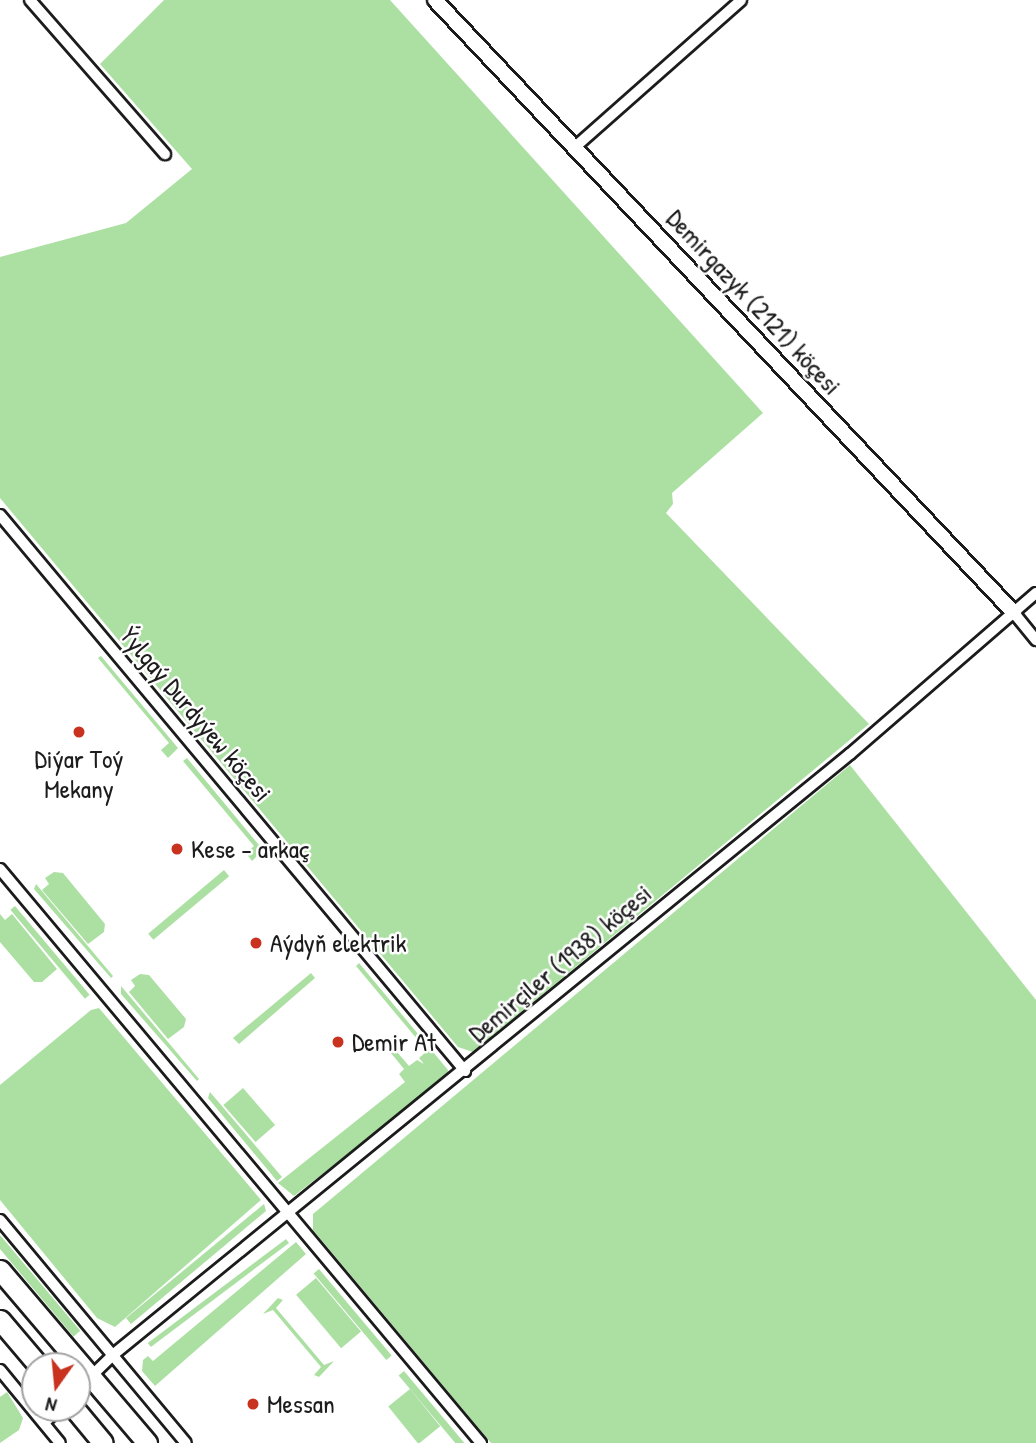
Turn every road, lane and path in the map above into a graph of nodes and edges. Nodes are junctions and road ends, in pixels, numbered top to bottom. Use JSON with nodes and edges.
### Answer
{"nodes":[{"id":1,"x":30,"y":0,"type":"edge"},
{"id":2,"x":435,"y":0,"type":"edge"},
{"id":3,"x":741,"y":0,"type":"edge"},
{"id":4,"x":574,"y":148,"type":"junction"},
{"id":5,"x":165,"y":155,"type":"dead end"},
{"id":6,"x":0,"y":515,"type":"edge"},
{"id":7,"x":1036,"y":593,"type":"edge"},
{"id":8,"x":1014,"y":613,"type":"junction"},
{"id":9,"x":1036,"y":640,"type":"edge"},
{"id":10,"x":0,"y":869,"type":"edge"},
{"id":11,"x":465,"y":1071,"type":"junction"},
{"id":12,"x":289,"y":1213,"type":"junction"},
{"id":13,"x":0,"y":1220,"type":"edge"},
{"id":14,"x":0,"y":1270,"type":"edge"},
{"id":15,"x":0,"y":1320,"type":"edge"},
{"id":16,"x":27,"y":1352,"type":"edge"},
{"id":17,"x":114,"y":1354,"type":"junction"},
{"id":18,"x":0,"y":1370,"type":"edge"},
{"id":19,"x":93,"y":1375,"type":"junction"},
{"id":20,"x":86,"y":1422,"type":"edge"},
{"id":21,"x":44,"y":1423,"type":"joint"},
{"id":22,"x":60,"y":1443,"type":"edge"},
{"id":23,"x":103,"y":1443,"type":"edge"},
{"id":24,"x":147,"y":1443,"type":"edge"},
{"id":25,"x":186,"y":1443,"type":"edge"},
{"id":26,"x":481,"y":1443,"type":"edge"}],
"edges":[{"from":1,"to":5,"type":"street"},
{"from":2,"to":4,"type":"street","name":"Demirgazyk (2121) köçesi"},
{"from":3,"to":4,"type":"street"},
{"from":4,"to":8,"type":"street","name":"Demirgazyk (2121) köçesi"},
{"from":6,"to":11,"type":"street","name":"Ýylgaý Durdyýew köçesi"},
{"from":7,"to":8,"type":"street","name":"Demirçiler (1938) köçesi"},
{"from":8,"to":9,"type":"street","name":"Demirgazyk (2121) köçesi"},
{"from":8,"to":11,"type":"street","name":"Demirçiler (1938) köçesi"},
{"from":10,"to":12,"type":"street"},
{"from":11,"to":12,"type":"street","name":"Demirçiler (1938) köçesi"},
{"from":12,"to":17,"type":"street","name":"Demirçiler (1938) köçesi"},
{"from":12,"to":26,"type":"street"},
{"from":13,"to":17,"type":"street"},
{"from":14,"to":19,"type":"highway"},
{"from":15,"to":16,"type":"highway"},
{"from":17,"to":19,"type":"street","name":"Demirçiler (1938) köçesi"},
{"from":17,"to":25,"type":"street"},
{"from":18,"to":21,"type":"street"},
{"from":19,"to":24,"type":"highway"},
{"from":20,"to":23,"type":"highway"},
{"from":21,"to":22,"type":"street"}]}
